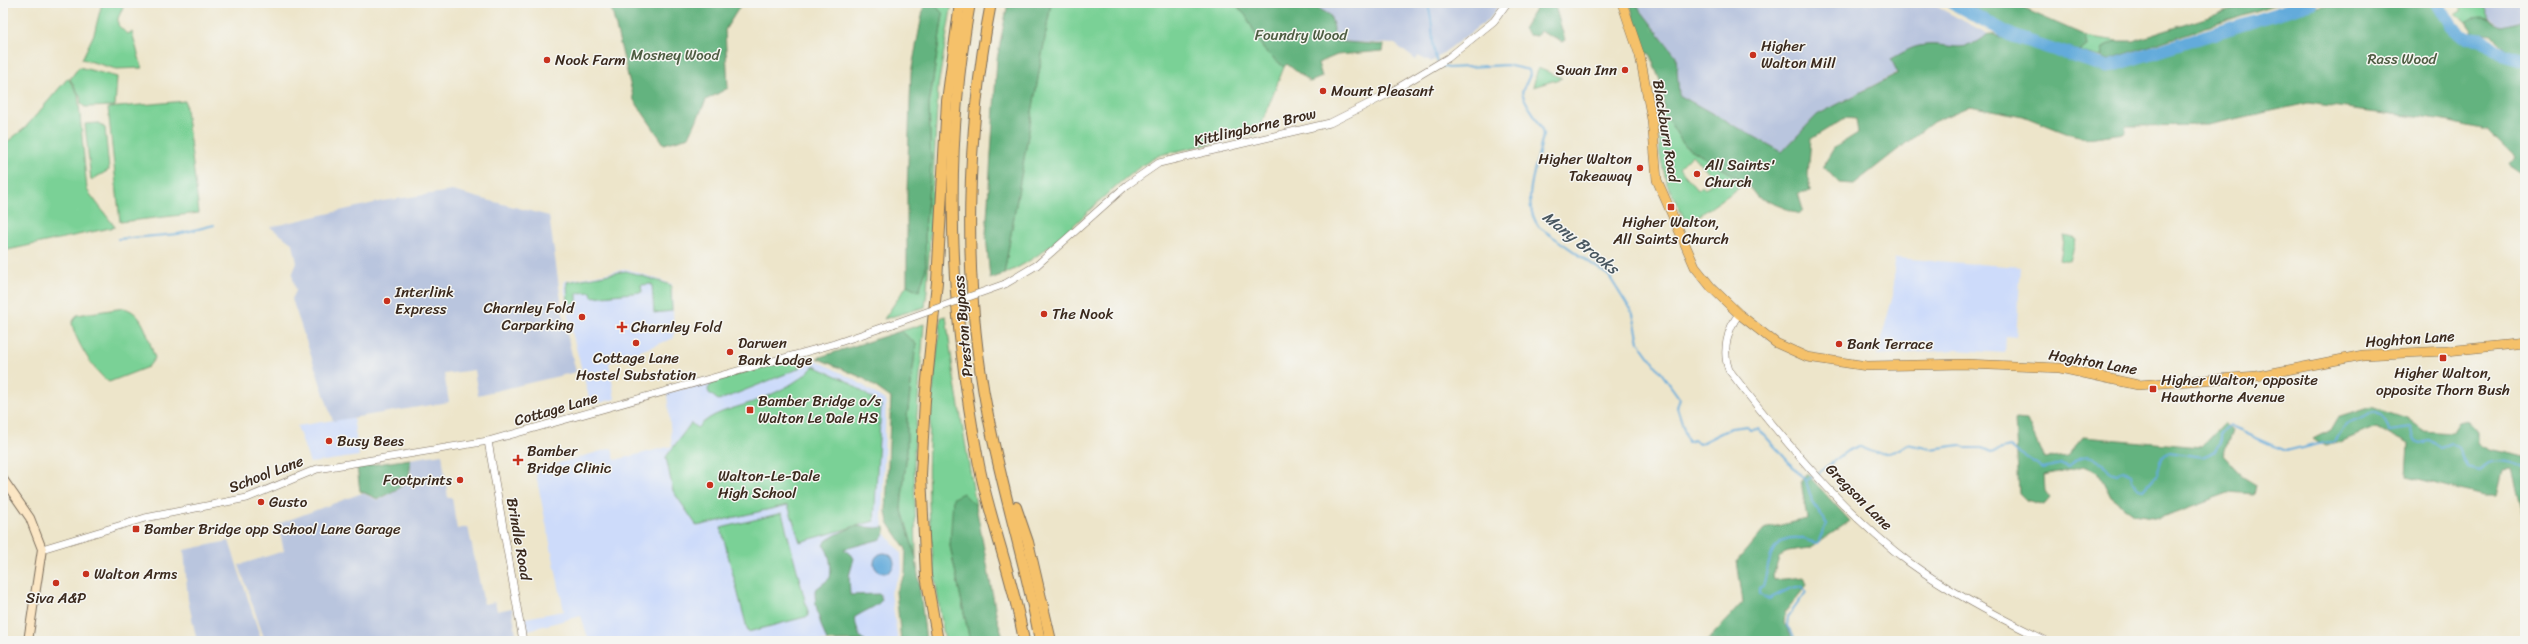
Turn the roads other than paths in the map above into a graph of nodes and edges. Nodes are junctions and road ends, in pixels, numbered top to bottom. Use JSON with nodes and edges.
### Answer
{"nodes":[{"id":1,"x":960,"y":3,"type":"edge"},
{"id":2,"x":970,"y":3,"type":"edge"},
{"id":3,"x":991,"y":3,"type":"edge"},
{"id":4,"x":1507,"y":3,"type":"edge"},
{"id":5,"x":1622,"y":3,"type":"edge"},
{"id":6,"x":1739,"y":314,"type":"junction"},
{"id":7,"x":893,"y":324,"type":"joint"},
{"id":8,"x":2525,"y":342,"type":"edge"},
{"id":9,"x":992,"y":437,"type":"junction"},
{"id":10,"x":488,"y":441,"type":"junction"},
{"id":11,"x":479,"y":444,"type":"joint"},
{"id":12,"x":3,"y":479,"type":"edge"},
{"id":13,"x":42,"y":549,"type":"junction"},
{"id":14,"x":28,"y":641,"type":"edge"},
{"id":15,"x":523,"y":641,"type":"edge"},
{"id":16,"x":938,"y":641,"type":"edge"},
{"id":17,"x":1024,"y":641,"type":"edge"},
{"id":18,"x":1040,"y":641,"type":"edge"},
{"id":19,"x":1051,"y":641,"type":"edge"},
{"id":20,"x":2047,"y":641,"type":"edge"}],
"edges":[{"from":1,"to":16,"type":"highway"},
{"from":2,"to":17,"type":"highway","name":"Preston Bypass"},
{"from":3,"to":9,"type":"highway","name":"Preston Bypass"},
{"from":4,"to":7,"type":"street","name":"Kittlingborne Brow","bridge":true},
{"from":5,"to":6,"type":"main road","name":"Blackburn Road"},
{"from":6,"to":8,"type":"main road","name":"Hoghton Lane"},
{"from":6,"to":20,"type":"street","name":"Gregson Lane"},
{"from":7,"to":10,"type":"street","name":"Cottage Lane"},
{"from":9,"to":18,"type":"highway","name":"Preston Bypass"},
{"from":9,"to":19,"type":"highway"},
{"from":10,"to":11,"type":"street","name":"Cottage Lane"},
{"from":10,"to":15,"type":"street","name":"Brindle Road"},
{"from":11,"to":13,"type":"street","name":"School Lane"},
{"from":12,"to":13,"type":"main road"},
{"from":13,"to":14,"type":"main road"}]}
